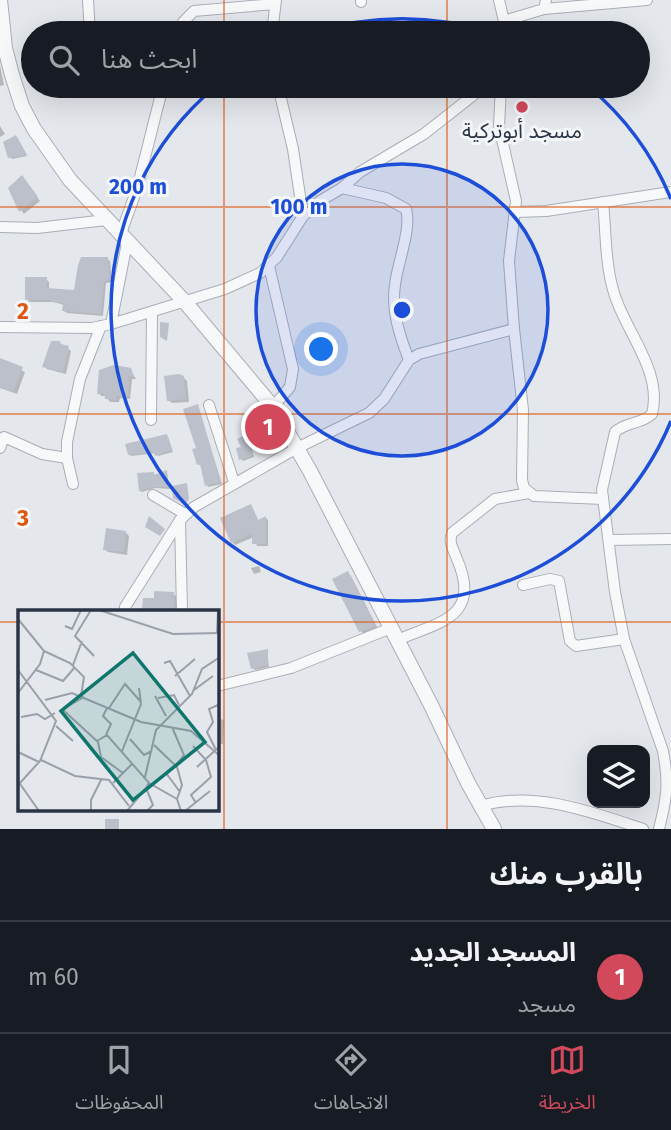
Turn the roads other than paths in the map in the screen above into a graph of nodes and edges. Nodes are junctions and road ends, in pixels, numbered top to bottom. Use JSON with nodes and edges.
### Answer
{"nodes":[{"id":1,"x":0,"y":0,"type":"edge"},
{"id":2,"x":88,"y":0,"type":"edge"},
{"id":3,"x":499,"y":0,"type":"edge"},
{"id":4,"x":647,"y":0,"type":"edge"},
{"id":5,"x":276,"y":2,"type":"edge"},
{"id":6,"x":545,"y":5,"type":"edge"},
{"id":7,"x":89,"y":21,"type":"edge"},
{"id":8,"x":184,"y":21,"type":"edge"},
{"id":9,"x":274,"y":21,"type":"edge"},
{"id":10,"x":504,"y":21,"type":"joint"},
{"id":11,"x":160,"y":98,"type":"edge"},
{"id":12,"x":281,"y":98,"type":"edge"},
{"id":13,"x":470,"y":98,"type":"edge"},
{"id":14,"x":500,"y":98,"type":"edge"},
{"id":15,"x":342,"y":188,"type":"junction"},
{"id":16,"x":671,"y":192,"type":"edge"},
{"id":17,"x":603,"y":202,"type":"junction"},
{"id":18,"x":515,"y":212,"type":"junction"},
{"id":19,"x":303,"y":216,"type":"junction"},
{"id":20,"x":106,"y":220,"type":"junction"},
{"id":21,"x":0,"y":227,"type":"edge"},
{"id":22,"x":123,"y":239,"type":"junction"},
{"id":23,"x":270,"y":266,"type":"junction"},
{"id":24,"x":184,"y":302,"type":"junction"},
{"id":25,"x":152,"y":312,"type":"junction"},
{"id":26,"x":106,"y":325,"type":"junction"},
{"id":27,"x":0,"y":327,"type":"edge"},
{"id":28,"x":514,"y":329,"type":"junction"},
{"id":29,"x":409,"y":360,"type":"junction"},
{"id":30,"x":209,"y":405,"type":"dead end"},
{"id":31,"x":273,"y":407,"type":"junction"},
{"id":32,"x":151,"y":420,"type":"dead end"},
{"id":33,"x":0,"y":448,"type":"edge"},
{"id":34,"x":297,"y":448,"type":"junction"},
{"id":35,"x":67,"y":458,"type":"junction"},
{"id":36,"x":234,"y":482,"type":"junction"},
{"id":37,"x":73,"y":484,"type":"dead end"},
{"id":38,"x":529,"y":493,"type":"junction"},
{"id":39,"x":153,"y":495,"type":"dead end"},
{"id":40,"x":603,"y":499,"type":"junction"},
{"id":41,"x":183,"y":517,"type":"junction"},
{"id":42,"x":671,"y":539,"type":"edge"},
{"id":43,"x":609,"y":540,"type":"junction"},
{"id":44,"x":523,"y":585,"type":"dead end"},
{"id":45,"x":125,"y":607,"type":"dead end"},
{"id":46,"x":182,"y":610,"type":"edge"},
{"id":47,"x":394,"y":634,"type":"junction"},
{"id":48,"x":624,"y":639,"type":"junction"},
{"id":49,"x":219,"y":685,"type":"edge"},
{"id":50,"x":481,"y":806,"type":"junction"},
{"id":51,"x":488,"y":827,"type":"edge"},
{"id":52,"x":643,"y":829,"type":"edge"},
{"id":53,"x":659,"y":829,"type":"edge"}],
"edges":[{"from":1,"to":20,"type":"street"},
{"from":2,"to":7,"type":"street"},
{"from":3,"to":10,"type":"street"},
{"from":4,"to":6,"type":"street"},
{"from":5,"to":8,"type":"street"},
{"from":5,"to":9,"type":"street"},
{"from":6,"to":10,"type":"street"},
{"from":11,"to":22,"type":"street"},
{"from":12,"to":19,"type":"street"},
{"from":13,"to":15,"type":"street"},
{"from":14,"to":18,"type":"street"},
{"from":15,"to":19,"type":"street"},
{"from":15,"to":29,"type":"street"},
{"from":16,"to":17,"type":"street"},
{"from":17,"to":18,"type":"street"},
{"from":17,"to":40,"type":"street"},
{"from":18,"to":28,"type":"street"},
{"from":19,"to":23,"type":"street"},
{"from":20,"to":21,"type":"street"},
{"from":20,"to":22,"type":"street"},
{"from":22,"to":24,"type":"street"},
{"from":22,"to":26,"type":"street"},
{"from":23,"to":24,"type":"street"},
{"from":23,"to":31,"type":"street"},
{"from":24,"to":25,"type":"street"},
{"from":24,"to":31,"type":"street"},
{"from":25,"to":26,"type":"street"},
{"from":25,"to":32,"type":"street"},
{"from":26,"to":27,"type":"street"},
{"from":26,"to":35,"type":"street"},
{"from":28,"to":29,"type":"street"},
{"from":28,"to":38,"type":"street"},
{"from":29,"to":34,"type":"street"},
{"from":30,"to":36,"type":"street"},
{"from":31,"to":34,"type":"street"},
{"from":33,"to":35,"type":"street"},
{"from":34,"to":36,"type":"street"},
{"from":34,"to":47,"type":"street"},
{"from":35,"to":37,"type":"street"},
{"from":36,"to":41,"type":"street"},
{"from":38,"to":40,"type":"street"},
{"from":38,"to":47,"type":"street"},
{"from":39,"to":41,"type":"street"},
{"from":40,"to":43,"type":"street"},
{"from":41,"to":45,"type":"street"},
{"from":41,"to":46,"type":"street"},
{"from":42,"to":43,"type":"street"},
{"from":43,"to":48,"type":"street"},
{"from":44,"to":48,"type":"street"},
{"from":47,"to":49,"type":"street"},
{"from":47,"to":50,"type":"street"},
{"from":48,"to":53,"type":"street"},
{"from":50,"to":51,"type":"street"},
{"from":50,"to":52,"type":"street"}]}
